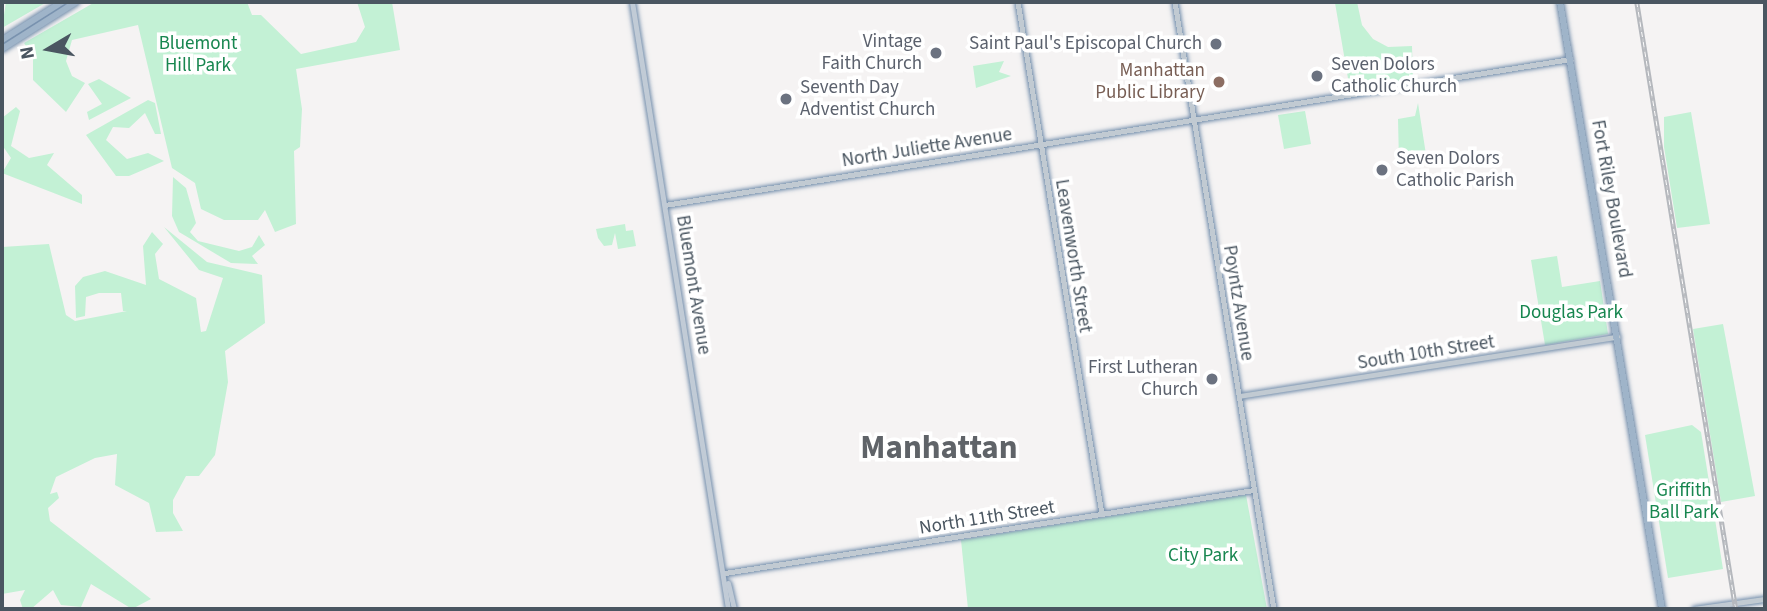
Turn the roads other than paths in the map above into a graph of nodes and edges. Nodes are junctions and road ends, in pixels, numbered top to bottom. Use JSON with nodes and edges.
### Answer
{"nodes":[{"id":1,"x":62,"y":2,"type":"edge"},
{"id":2,"x":76,"y":2,"type":"edge"},
{"id":3,"x":632,"y":2,"type":"edge"},
{"id":4,"x":1018,"y":2,"type":"edge"},
{"id":5,"x":1175,"y":2,"type":"edge"},
{"id":6,"x":1560,"y":2,"type":"edge"},
{"id":7,"x":2,"y":40,"type":"edge"},
{"id":8,"x":2,"y":49,"type":"edge"},
{"id":9,"x":1571,"y":59,"type":"junction"},
{"id":10,"x":1194,"y":119,"type":"junction"},
{"id":11,"x":1041,"y":144,"type":"junction"},
{"id":12,"x":664,"y":205,"type":"junction"},
{"id":13,"x":1618,"y":337,"type":"junction"},
{"id":14,"x":1239,"y":396,"type":"junction"},
{"id":15,"x":1254,"y":490,"type":"junction"},
{"id":16,"x":1102,"y":514,"type":"junction"},
{"id":17,"x":725,"y":573,"type":"junction"},
{"id":18,"x":1765,"y":599,"type":"edge"},
{"id":19,"x":728,"y":609,"type":"edge"},
{"id":20,"x":734,"y":609,"type":"edge"},
{"id":21,"x":1274,"y":609,"type":"edge"},
{"id":22,"x":1662,"y":609,"type":"edge"},
{"id":23,"x":1694,"y":609,"type":"edge"}],
"edges":[{"from":1,"to":7,"type":"highway"},
{"from":2,"to":8,"type":"highway"},
{"from":3,"to":12,"type":"main road","name":"Bluemont Avenue"},
{"from":4,"to":11,"type":"street","name":"Leavenworth Street"},
{"from":5,"to":10,"type":"street","name":"Poyntz Avenue"},
{"from":6,"to":9,"type":"highway","name":"Fort Riley Boulevard"},
{"from":9,"to":10,"type":"street","name":"North Juliette Avenue"},
{"from":9,"to":13,"type":"highway","name":"Fort Riley Boulevard"},
{"from":10,"to":11,"type":"street","name":"North Juliette Avenue"},
{"from":10,"to":14,"type":"street","name":"Poyntz Avenue"},
{"from":11,"to":12,"type":"street","name":"North Juliette Avenue"},
{"from":11,"to":16,"type":"street","name":"Leavenworth Street"},
{"from":12,"to":17,"type":"main road","name":"Bluemont Avenue"},
{"from":13,"to":14,"type":"street","name":"South 10th Street"},
{"from":13,"to":22,"type":"highway","name":"Fort Riley Boulevard"},
{"from":14,"to":15,"type":"street","name":"Poyntz Avenue"},
{"from":15,"to":16,"type":"street","name":"North 11th Street"},
{"from":15,"to":21,"type":"street","name":"Poyntz Avenue"},
{"from":16,"to":17,"type":"street","name":"North 11th Street"},
{"from":17,"to":19,"type":"main road","name":"Bluemont Avenue"},
{"from":17,"to":20,"type":"main road","name":"Bluemont Avenue"},
{"from":18,"to":23,"type":"street"}]}
